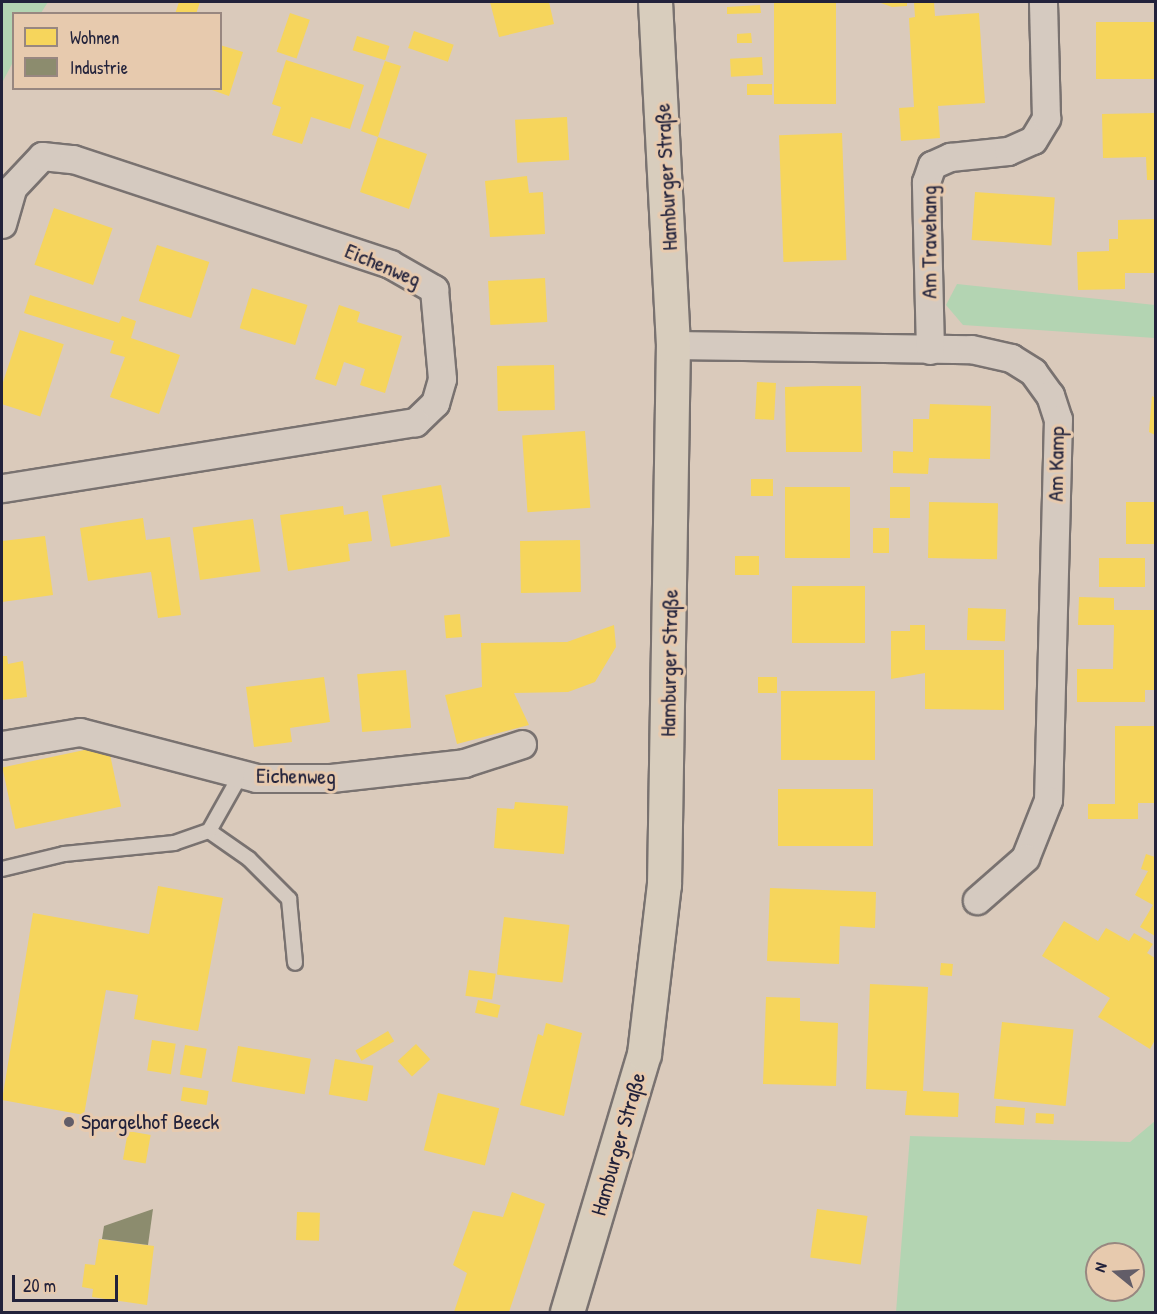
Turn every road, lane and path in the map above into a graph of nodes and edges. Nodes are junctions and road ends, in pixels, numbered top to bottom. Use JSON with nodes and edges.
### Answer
{"nodes":[{"id":1,"x":655,"y":2,"type":"edge"},
{"id":2,"x":1043,"y":2,"type":"edge"},
{"id":3,"x":2,"y":224,"type":"edge"},
{"id":4,"x":673,"y":345,"type":"junction"},
{"id":5,"x":930,"y":350,"type":"junction"},
{"id":6,"x":2,"y":488,"type":"edge"},
{"id":7,"x":522,"y":744,"type":"dead end"},
{"id":8,"x":2,"y":745,"type":"edge"},
{"id":9,"x":241,"y":774,"type":"junction"},
{"id":10,"x":209,"y":831,"type":"junction"},
{"id":11,"x":2,"y":869,"type":"edge"},
{"id":12,"x":977,"y":900,"type":"dead end"},
{"id":13,"x":295,"y":963,"type":"dead end"},
{"id":14,"x":567,"y":1312,"type":"edge"}],
"edges":[{"from":1,"to":4,"type":"main road","name":"Hamburger Straße"},
{"from":2,"to":5,"type":"street","name":"Am Travehang"},
{"from":3,"to":6,"type":"street","name":"Eichenweg"},
{"from":4,"to":5,"type":"street","name":"Am Kamp"},
{"from":4,"to":14,"type":"main road","name":"Hamburger Straße"},
{"from":5,"to":12,"type":"street","name":"Am Kamp"},
{"from":7,"to":9,"type":"street","name":"Eichenweg"},
{"from":8,"to":9,"type":"street","name":"Eichenweg"},
{"from":9,"to":10,"type":"lane"},
{"from":10,"to":11,"type":"lane"},
{"from":10,"to":13,"type":"lane"}]}
